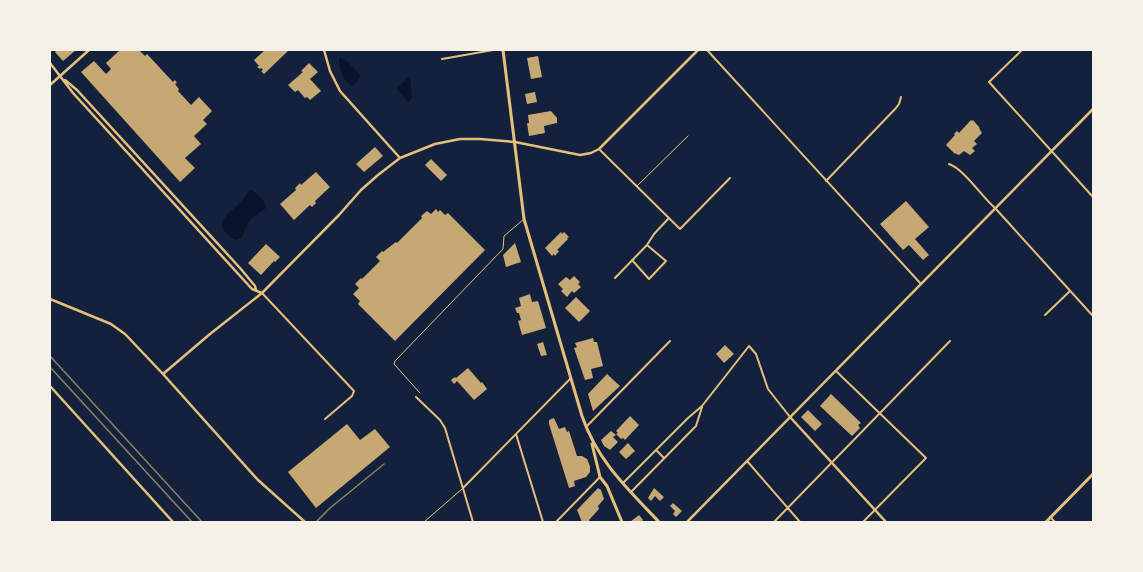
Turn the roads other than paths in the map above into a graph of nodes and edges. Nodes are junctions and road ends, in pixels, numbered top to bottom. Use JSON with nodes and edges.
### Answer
{"nodes":[{"id":1,"x":89,"y":50,"type":"edge"},
{"id":2,"x":324,"y":50,"type":"edge"},
{"id":3,"x":493,"y":50,"type":"edge"},
{"id":4,"x":503,"y":50,"type":"edge"},
{"id":5,"x":698,"y":50,"type":"edge"},
{"id":6,"x":707,"y":50,"type":"edge"},
{"id":7,"x":1022,"y":50,"type":"edge"},
{"id":8,"x":442,"y":59,"type":"dead end"},
{"id":9,"x":50,"y":63,"type":"edge"},
{"id":10,"x":60,"y":75,"type":"junction"},
{"id":11,"x":50,"y":85,"type":"edge"},
{"id":12,"x":901,"y":97,"type":"dead end"},
{"id":13,"x":1093,"y":108,"type":"edge"},
{"id":14,"x":688,"y":136,"type":"dead end"},
{"id":15,"x":515,"y":142,"type":"junction"},
{"id":16,"x":599,"y":149,"type":"junction"},
{"id":17,"x":1052,"y":151,"type":"junction"},
{"id":18,"x":400,"y":158,"type":"junction"},
{"id":19,"x":949,"y":164,"type":"dead end"},
{"id":20,"x":730,"y":178,"type":"dead end"},
{"id":21,"x":826,"y":181,"type":"junction"},
{"id":22,"x":637,"y":186,"type":"junction"},
{"id":23,"x":1093,"y":196,"type":"edge"},
{"id":24,"x":996,"y":208,"type":"junction"},
{"id":25,"x":524,"y":218,"type":"junction"},
{"id":26,"x":669,"y":218,"type":"junction"},
{"id":27,"x":647,"y":245,"type":"junction"},
{"id":28,"x":632,"y":260,"type":"junction"},
{"id":29,"x":615,"y":278,"type":"dead end"},
{"id":30,"x":921,"y":284,"type":"junction"},
{"id":31,"x":256,"y":290,"type":"junction"},
{"id":32,"x":1070,"y":291,"type":"junction"},
{"id":33,"x":262,"y":293,"type":"junction"},
{"id":34,"x":50,"y":298,"type":"edge"},
{"id":35,"x":1045,"y":315,"type":"dead end"},
{"id":36,"x":1093,"y":316,"type":"edge"},
{"id":37,"x":950,"y":341,"type":"dead end"},
{"id":38,"x":670,"y":342,"type":"dead end"},
{"id":39,"x":836,"y":371,"type":"junction"},
{"id":40,"x":163,"y":374,"type":"junction"},
{"id":41,"x":571,"y":378,"type":"junction"},
{"id":42,"x":50,"y":386,"type":"edge"},
{"id":43,"x":420,"y":393,"type":"dead end"},
{"id":44,"x":416,"y":397,"type":"dead end"},
{"id":45,"x":702,"y":406,"type":"junction"},
{"id":46,"x":880,"y":413,"type":"junction"},
{"id":47,"x":790,"y":417,"type":"junction"},
{"id":48,"x":325,"y":419,"type":"dead end"},
{"id":49,"x":586,"y":427,"type":"junction"},
{"id":50,"x":516,"y":434,"type":"junction"},
{"id":51,"x":591,"y":439,"type":"junction"},
{"id":52,"x":656,"y":450,"type":"junction"},
{"id":53,"x":664,"y":458,"type":"junction"},
{"id":54,"x":747,"y":461,"type":"junction"},
{"id":55,"x":832,"y":462,"type":"junction"},
{"id":56,"x":1093,"y":474,"type":"edge"},
{"id":57,"x":600,"y":477,"type":"junction"},
{"id":58,"x":623,"y":483,"type":"junction"},
{"id":59,"x":463,"y":488,"type":"junction"},
{"id":60,"x":631,"y":492,"type":"junction"},
{"id":61,"x":788,"y":508,"type":"junction"},
{"id":62,"x":875,"y":510,"type":"junction"},
{"id":63,"x":1050,"y":518,"type":"junction"},
{"id":64,"x":173,"y":522,"type":"edge"},
{"id":65,"x":305,"y":522,"type":"edge"},
{"id":66,"x":424,"y":522,"type":"edge"},
{"id":67,"x":473,"y":522,"type":"edge"},
{"id":68,"x":543,"y":522,"type":"edge"},
{"id":69,"x":556,"y":522,"type":"edge"},
{"id":70,"x":622,"y":522,"type":"edge"},
{"id":71,"x":659,"y":522,"type":"edge"},
{"id":72,"x":688,"y":522,"type":"edge"},
{"id":73,"x":774,"y":522,"type":"edge"},
{"id":74,"x":800,"y":522,"type":"edge"},
{"id":75,"x":863,"y":522,"type":"edge"},
{"id":76,"x":886,"y":522,"type":"edge"},
{"id":77,"x":1046,"y":522,"type":"edge"},
{"id":78,"x":1055,"y":522,"type":"edge"}],
"edges":[{"from":1,"to":10,"type":"street"},
{"from":2,"to":18,"type":"street"},
{"from":3,"to":8,"type":"street"},
{"from":4,"to":15,"type":"main road"},
{"from":5,"to":16,"type":"street"},
{"from":6,"to":21,"type":"street"},
{"from":7,"to":17,"type":"street"},
{"from":9,"to":10,"type":"street"},
{"from":10,"to":11,"type":"street"},
{"from":10,"to":31,"type":"street"},
{"from":10,"to":31,"type":"street"},
{"from":12,"to":21,"type":"street"},
{"from":13,"to":17,"type":"street"},
{"from":14,"to":22,"type":"lane"},
{"from":15,"to":16,"type":"street"},
{"from":15,"to":18,"type":"street"},
{"from":15,"to":25,"type":"main road"},
{"from":16,"to":22,"type":"street"},
{"from":17,"to":23,"type":"street"},
{"from":17,"to":24,"type":"street"},
{"from":18,"to":33,"type":"street"},
{"from":19,"to":24,"type":"street"},
{"from":20,"to":26,"type":"street"},
{"from":21,"to":30,"type":"street"},
{"from":22,"to":26,"type":"street"},
{"from":24,"to":30,"type":"street"},
{"from":24,"to":32,"type":"street"},
{"from":25,"to":41,"type":"main road"},
{"from":25,"to":43,"type":"lane"},
{"from":26,"to":27,"type":"street"},
{"from":27,"to":28,"type":"street"},
{"from":27,"to":28,"type":"street"},
{"from":28,"to":29,"type":"street"},
{"from":30,"to":39,"type":"street"},
{"from":31,"to":33,"type":"street"},
{"from":32,"to":35,"type":"street"},
{"from":32,"to":36,"type":"street"},
{"from":33,"to":40,"type":"street"},
{"from":33,"to":48,"type":"street"},
{"from":34,"to":40,"type":"street"},
{"from":37,"to":46,"type":"street"},
{"from":38,"to":49,"type":"street"},
{"from":39,"to":46,"type":"street"},
{"from":39,"to":47,"type":"street"},
{"from":40,"to":65,"type":"street"},
{"from":41,"to":49,"type":"main road"},
{"from":41,"to":50,"type":"street"},
{"from":42,"to":64,"type":"street"},
{"from":44,"to":59,"type":"street"},
{"from":45,"to":47,"type":"street"},
{"from":45,"to":52,"type":"street"},
{"from":45,"to":53,"type":"street"},
{"from":46,"to":55,"type":"street"},
{"from":46,"to":62,"type":"street"},
{"from":47,"to":54,"type":"street"},
{"from":47,"to":55,"type":"street"},
{"from":49,"to":51,"type":"main road"},
{"from":50,"to":59,"type":"street"},
{"from":50,"to":68,"type":"street"},
{"from":51,"to":57,"type":"main road"},
{"from":51,"to":58,"type":"main road"},
{"from":52,"to":53,"type":"street"},
{"from":52,"to":58,"type":"street"},
{"from":53,"to":60,"type":"street"},
{"from":54,"to":61,"type":"street"},
{"from":54,"to":72,"type":"street"},
{"from":55,"to":61,"type":"street"},
{"from":55,"to":62,"type":"street"},
{"from":56,"to":63,"type":"main road"},
{"from":57,"to":69,"type":"street"},
{"from":57,"to":70,"type":"main road"},
{"from":58,"to":60,"type":"main road"},
{"from":59,"to":66,"type":"lane"},
{"from":59,"to":67,"type":"street"},
{"from":60,"to":71,"type":"main road"},
{"from":61,"to":73,"type":"street"},
{"from":61,"to":74,"type":"street"},
{"from":62,"to":75,"type":"street"},
{"from":62,"to":76,"type":"street"},
{"from":63,"to":77,"type":"main road"},
{"from":63,"to":78,"type":"street"}]}
